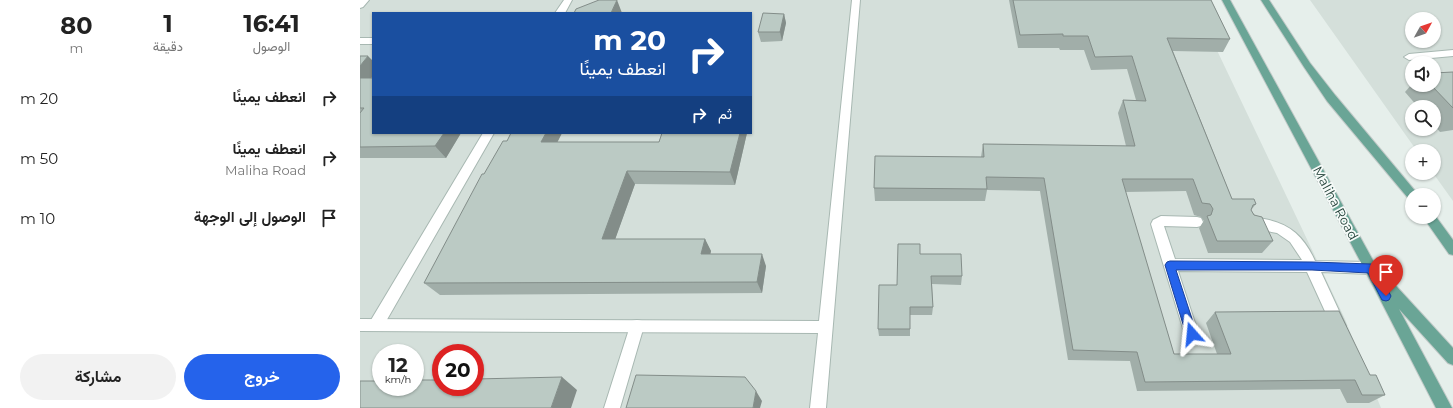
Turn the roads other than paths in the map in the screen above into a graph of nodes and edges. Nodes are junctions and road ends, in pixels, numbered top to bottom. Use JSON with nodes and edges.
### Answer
{"nodes":[{"id":1,"x":365,"y":0,"type":"edge"},
{"id":2,"x":568,"y":0,"type":"edge"},
{"id":3,"x":856,"y":0,"type":"edge"},
{"id":4,"x":1226,"y":0,"type":"edge"},
{"id":5,"x":1265,"y":0,"type":"edge"},
{"id":6,"x":360,"y":5,"type":"edge"},
{"id":7,"x":561,"y":12,"type":"edge"},
{"id":8,"x":360,"y":41,"type":"edge"},
{"id":9,"x":372,"y":41,"type":"edge"},
{"id":10,"x":1453,"y":53,"type":"edge"},
{"id":11,"x":1421,"y":56,"type":"edge"},
{"id":12,"x":488,"y":134,"type":"edge"},
{"id":13,"x":1406,"y":188,"type":"edge"},
{"id":14,"x":1197,"y":222,"type":"dead end"},
{"id":15,"x":1249,"y":222,"type":"edge"},
{"id":16,"x":1434,"y":224,"type":"edge"},
{"id":17,"x":1453,"y":250,"type":"edge"},
{"id":18,"x":1170,"y":265,"type":"junction"},
{"id":19,"x":1312,"y":266,"type":"junction"},
{"id":20,"x":1371,"y":268,"type":"junction"},
{"id":21,"x":360,"y":325,"type":"edge"},
{"id":22,"x":376,"y":325,"type":"junction"},
{"id":23,"x":637,"y":326,"type":"junction"},
{"id":24,"x":825,"y":327,"type":"junction"},
{"id":25,"x":1192,"y":334,"type":"dead end"},
{"id":26,"x":1344,"y":336,"type":"edge"},
{"id":27,"x":1453,"y":358,"type":"edge"},
{"id":28,"x":612,"y":408,"type":"edge"},
{"id":29,"x":818,"y":408,"type":"edge"},
{"id":30,"x":1444,"y":408,"type":"edge"}],
"edges":[{"from":1,"to":6,"type":"street"},
{"from":2,"to":7,"type":"street"},
{"from":3,"to":24,"type":"street"},
{"from":4,"to":20,"type":"main road","name":"Maliha Road"},
{"from":5,"to":13,"type":"main road"},
{"from":8,"to":9,"type":"street"},
{"from":10,"to":11,"type":"street"},
{"from":12,"to":22,"type":"street"},
{"from":14,"to":18,"type":"street"},
{"from":15,"to":19,"type":"street"},
{"from":16,"to":17,"type":"main road"},
{"from":18,"to":19,"type":"street"},
{"from":18,"to":25,"type":"street"},
{"from":19,"to":20,"type":"street"},
{"from":19,"to":26,"type":"street"},
{"from":20,"to":27,"type":"main road"},
{"from":20,"to":30,"type":"main road","name":"Maliha Road"},
{"from":21,"to":22,"type":"street"},
{"from":22,"to":23,"type":"street"},
{"from":23,"to":24,"type":"street"},
{"from":23,"to":28,"type":"street"},
{"from":24,"to":29,"type":"street"}]}
